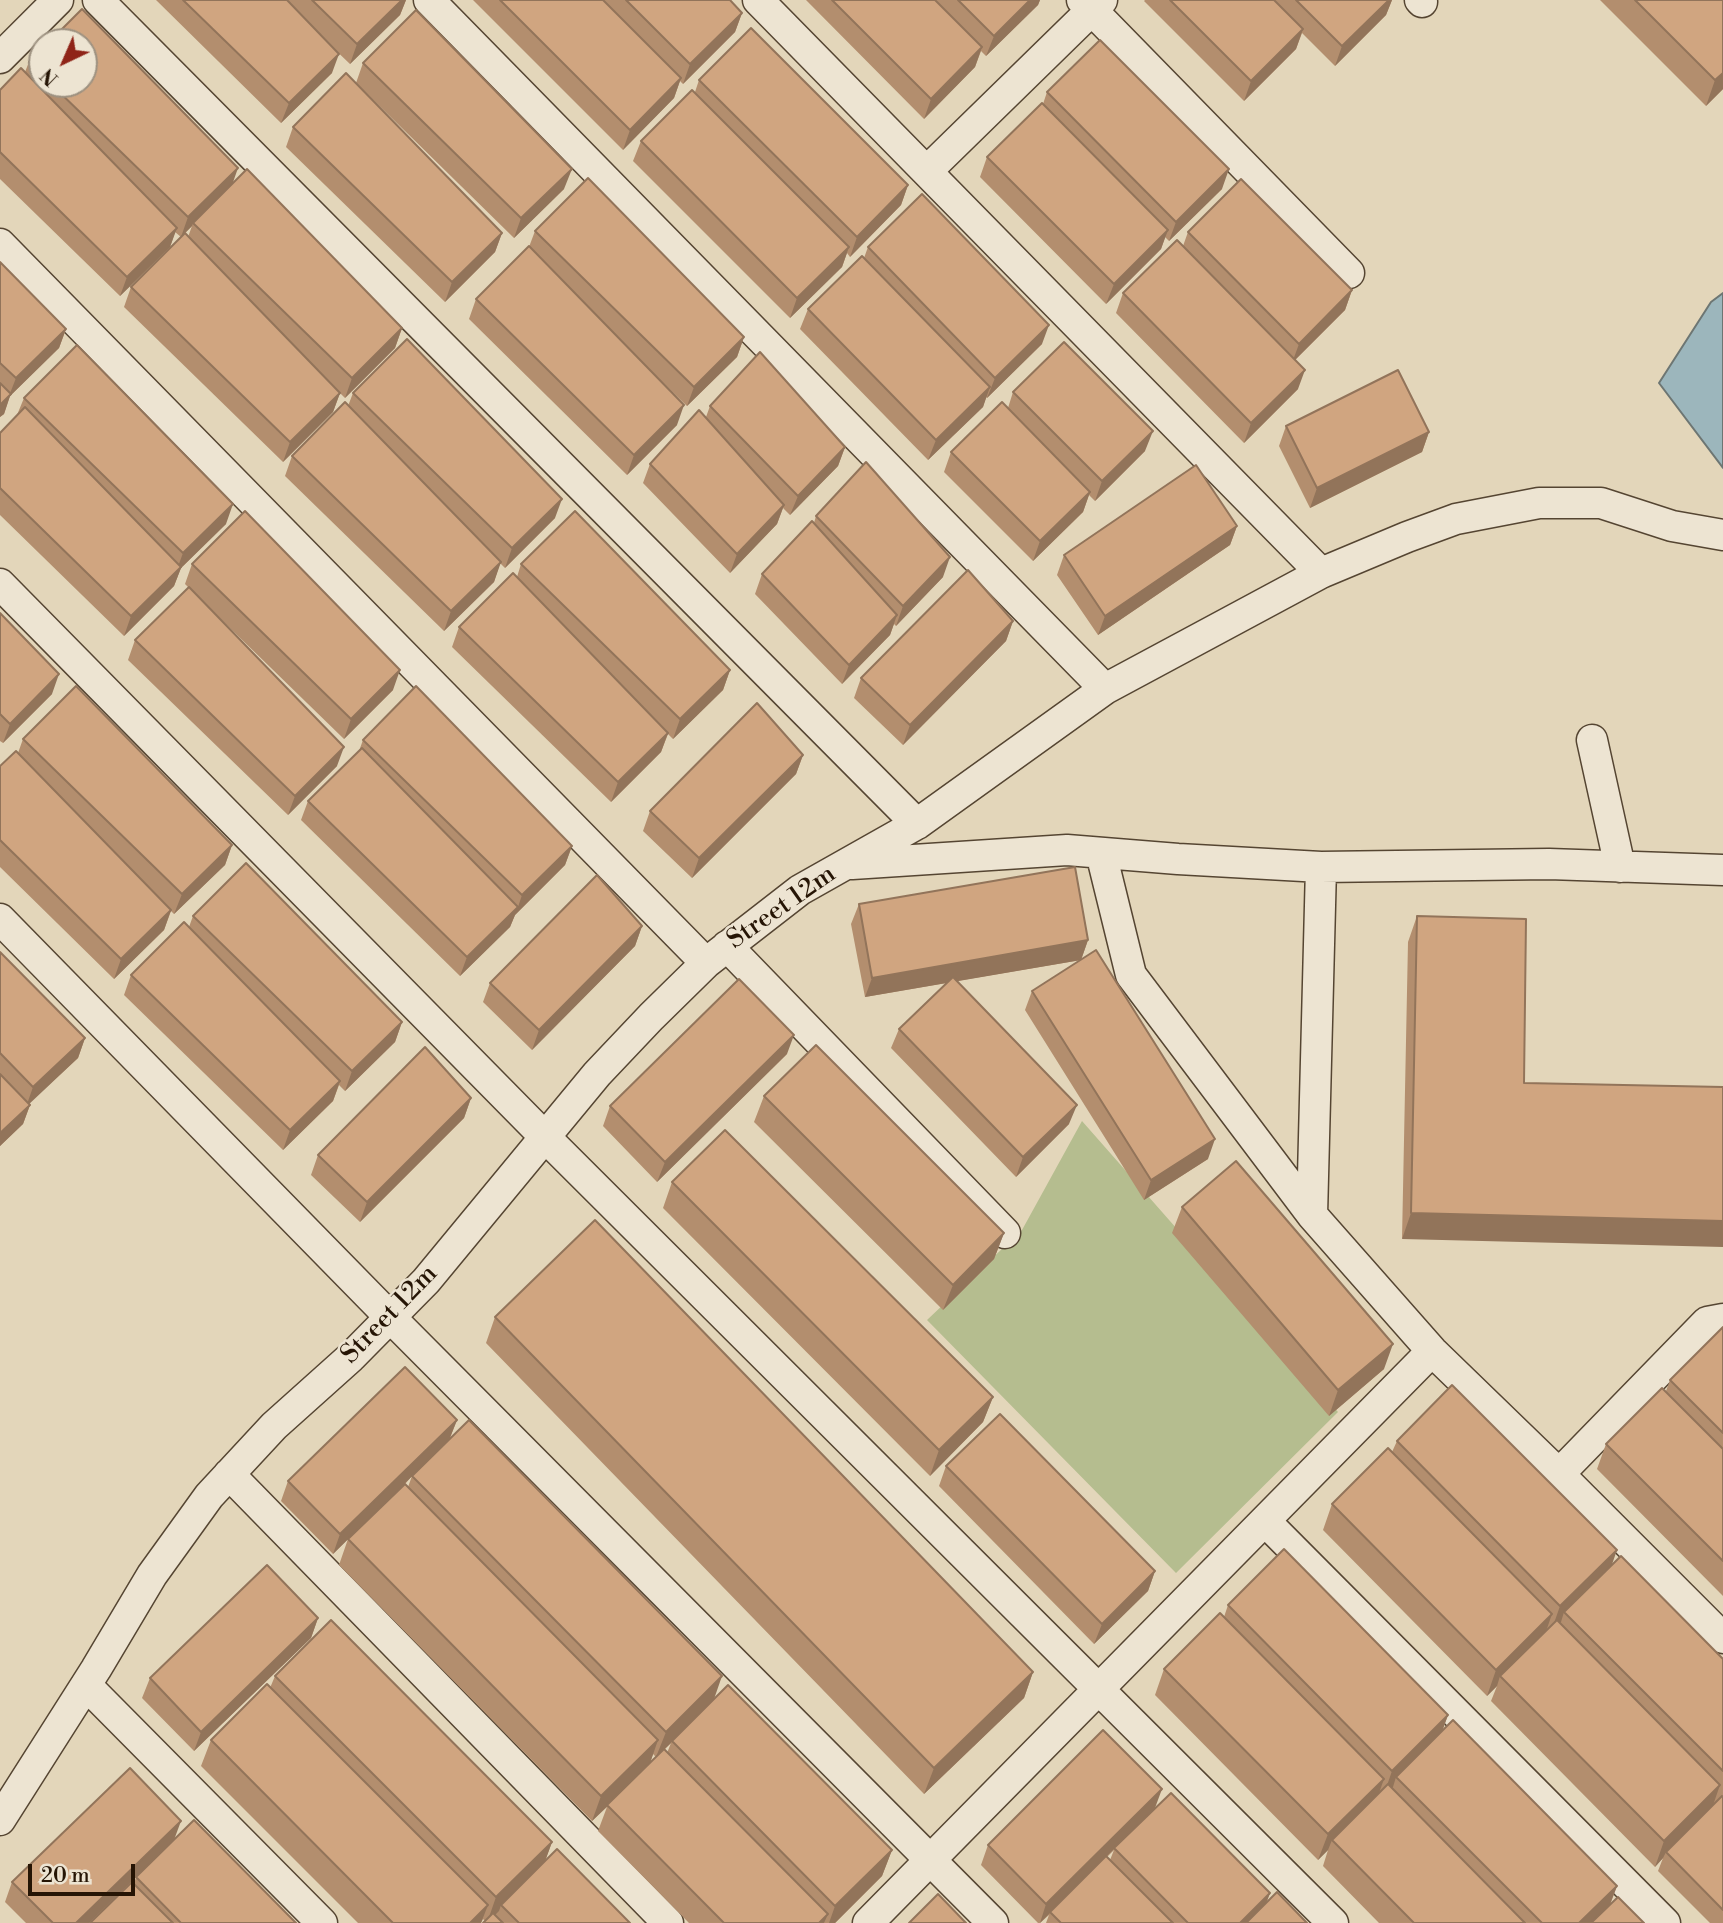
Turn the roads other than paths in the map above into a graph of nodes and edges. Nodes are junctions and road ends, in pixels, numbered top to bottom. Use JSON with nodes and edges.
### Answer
{"nodes":[{"id":1,"x":58,"y":0,"type":"edge"},
{"id":2,"x":97,"y":0,"type":"edge"},
{"id":3,"x":429,"y":0,"type":"edge"},
{"id":4,"x":758,"y":0,"type":"edge"},
{"id":5,"x":1092,"y":3,"type":"edge"},
{"id":6,"x":0,"y":58,"type":"edge"},
{"id":7,"x":927,"y":171,"type":"junction"},
{"id":8,"x":0,"y":244,"type":"edge"},
{"id":9,"x":1349,"y":273,"type":"dead end"},
{"id":10,"x":1723,"y":535,"type":"edge"},
{"id":11,"x":1321,"y":573,"type":"junction"},
{"id":12,"x":0,"y":584,"type":"edge"},
{"id":13,"x":1105,"y":689,"type":"junction"},
{"id":14,"x":1592,"y":740,"type":"dead end"},
{"id":15,"x":917,"y":824,"type":"junction"},
{"id":16,"x":1101,"y":853,"type":"junction"},
{"id":17,"x":844,"y":865,"type":"junction"},
{"id":18,"x":1321,"y":867,"type":"junction"},
{"id":19,"x":1620,"y":867,"type":"junction"},
{"id":20,"x":1723,"y":870,"type":"edge"},
{"id":21,"x":0,"y":919,"type":"edge"},
{"id":22,"x":717,"y":955,"type":"junction"},
{"id":23,"x":545,"y":1137,"type":"junction"},
{"id":24,"x":1311,"y":1215,"type":"junction"},
{"id":25,"x":1005,"y":1233,"type":"edge"},
{"id":26,"x":390,"y":1317,"type":"junction"},
{"id":27,"x":1723,"y":1319,"type":"edge"},
{"id":28,"x":1432,"y":1351,"type":"junction"},
{"id":29,"x":229,"y":1474,"type":"junction"},
{"id":30,"x":1559,"y":1474,"type":"junction"},
{"id":31,"x":1265,"y":1521,"type":"junction"},
{"id":32,"x":1723,"y":1638,"type":"edge"},
{"id":33,"x":86,"y":1685,"type":"junction"},
{"id":34,"x":1099,"y":1689,"type":"junction"},
{"id":35,"x":0,"y":1820,"type":"edge"},
{"id":36,"x":930,"y":1860,"type":"junction"},
{"id":37,"x":323,"y":1923,"type":"edge"},
{"id":38,"x":668,"y":1923,"type":"edge"},
{"id":39,"x":868,"y":1923,"type":"edge"},
{"id":40,"x":993,"y":1923,"type":"edge"},
{"id":41,"x":1333,"y":1923,"type":"edge"},
{"id":42,"x":1665,"y":1923,"type":"edge"}],
"edges":[{"from":1,"to":6,"type":"street"},
{"from":2,"to":15,"type":"street"},
{"from":3,"to":13,"type":"street"},
{"from":4,"to":7,"type":"street"},
{"from":5,"to":7,"type":"street"},
{"from":5,"to":9,"type":"street"},
{"from":7,"to":11,"type":"street"},
{"from":8,"to":22,"type":"street"},
{"from":10,"to":11,"type":"street","name":"Street 12m"},
{"from":11,"to":13,"type":"street","name":"Street 12m"},
{"from":12,"to":23,"type":"street"},
{"from":13,"to":15,"type":"street","name":"Street 12m"},
{"from":14,"to":19,"type":"street"},
{"from":15,"to":17,"type":"street","name":"Street 12m"},
{"from":16,"to":17,"type":"street"},
{"from":16,"to":18,"type":"street"},
{"from":16,"to":24,"type":"street"},
{"from":17,"to":22,"type":"street","name":"Street 12m"},
{"from":18,"to":19,"type":"street"},
{"from":18,"to":24,"type":"street"},
{"from":19,"to":20,"type":"street"},
{"from":21,"to":26,"type":"street"},
{"from":22,"to":23,"type":"street","name":"Street 12m"},
{"from":22,"to":25,"type":"street"},
{"from":23,"to":26,"type":"street","name":"Street 12m"},
{"from":23,"to":34,"type":"street"},
{"from":24,"to":28,"type":"street"},
{"from":26,"to":29,"type":"street","name":"Street 12m"},
{"from":26,"to":36,"type":"street"},
{"from":27,"to":30,"type":"street"},
{"from":28,"to":30,"type":"street"},
{"from":28,"to":31,"type":"street"},
{"from":29,"to":33,"type":"street","name":"Street 12m"},
{"from":29,"to":38,"type":"street"},
{"from":30,"to":32,"type":"street"},
{"from":31,"to":34,"type":"street"},
{"from":31,"to":42,"type":"street"},
{"from":33,"to":35,"type":"street","name":"Street 12m"},
{"from":33,"to":37,"type":"street"},
{"from":34,"to":36,"type":"street"},
{"from":34,"to":41,"type":"street"},
{"from":36,"to":39,"type":"street"},
{"from":36,"to":40,"type":"street"}]}
